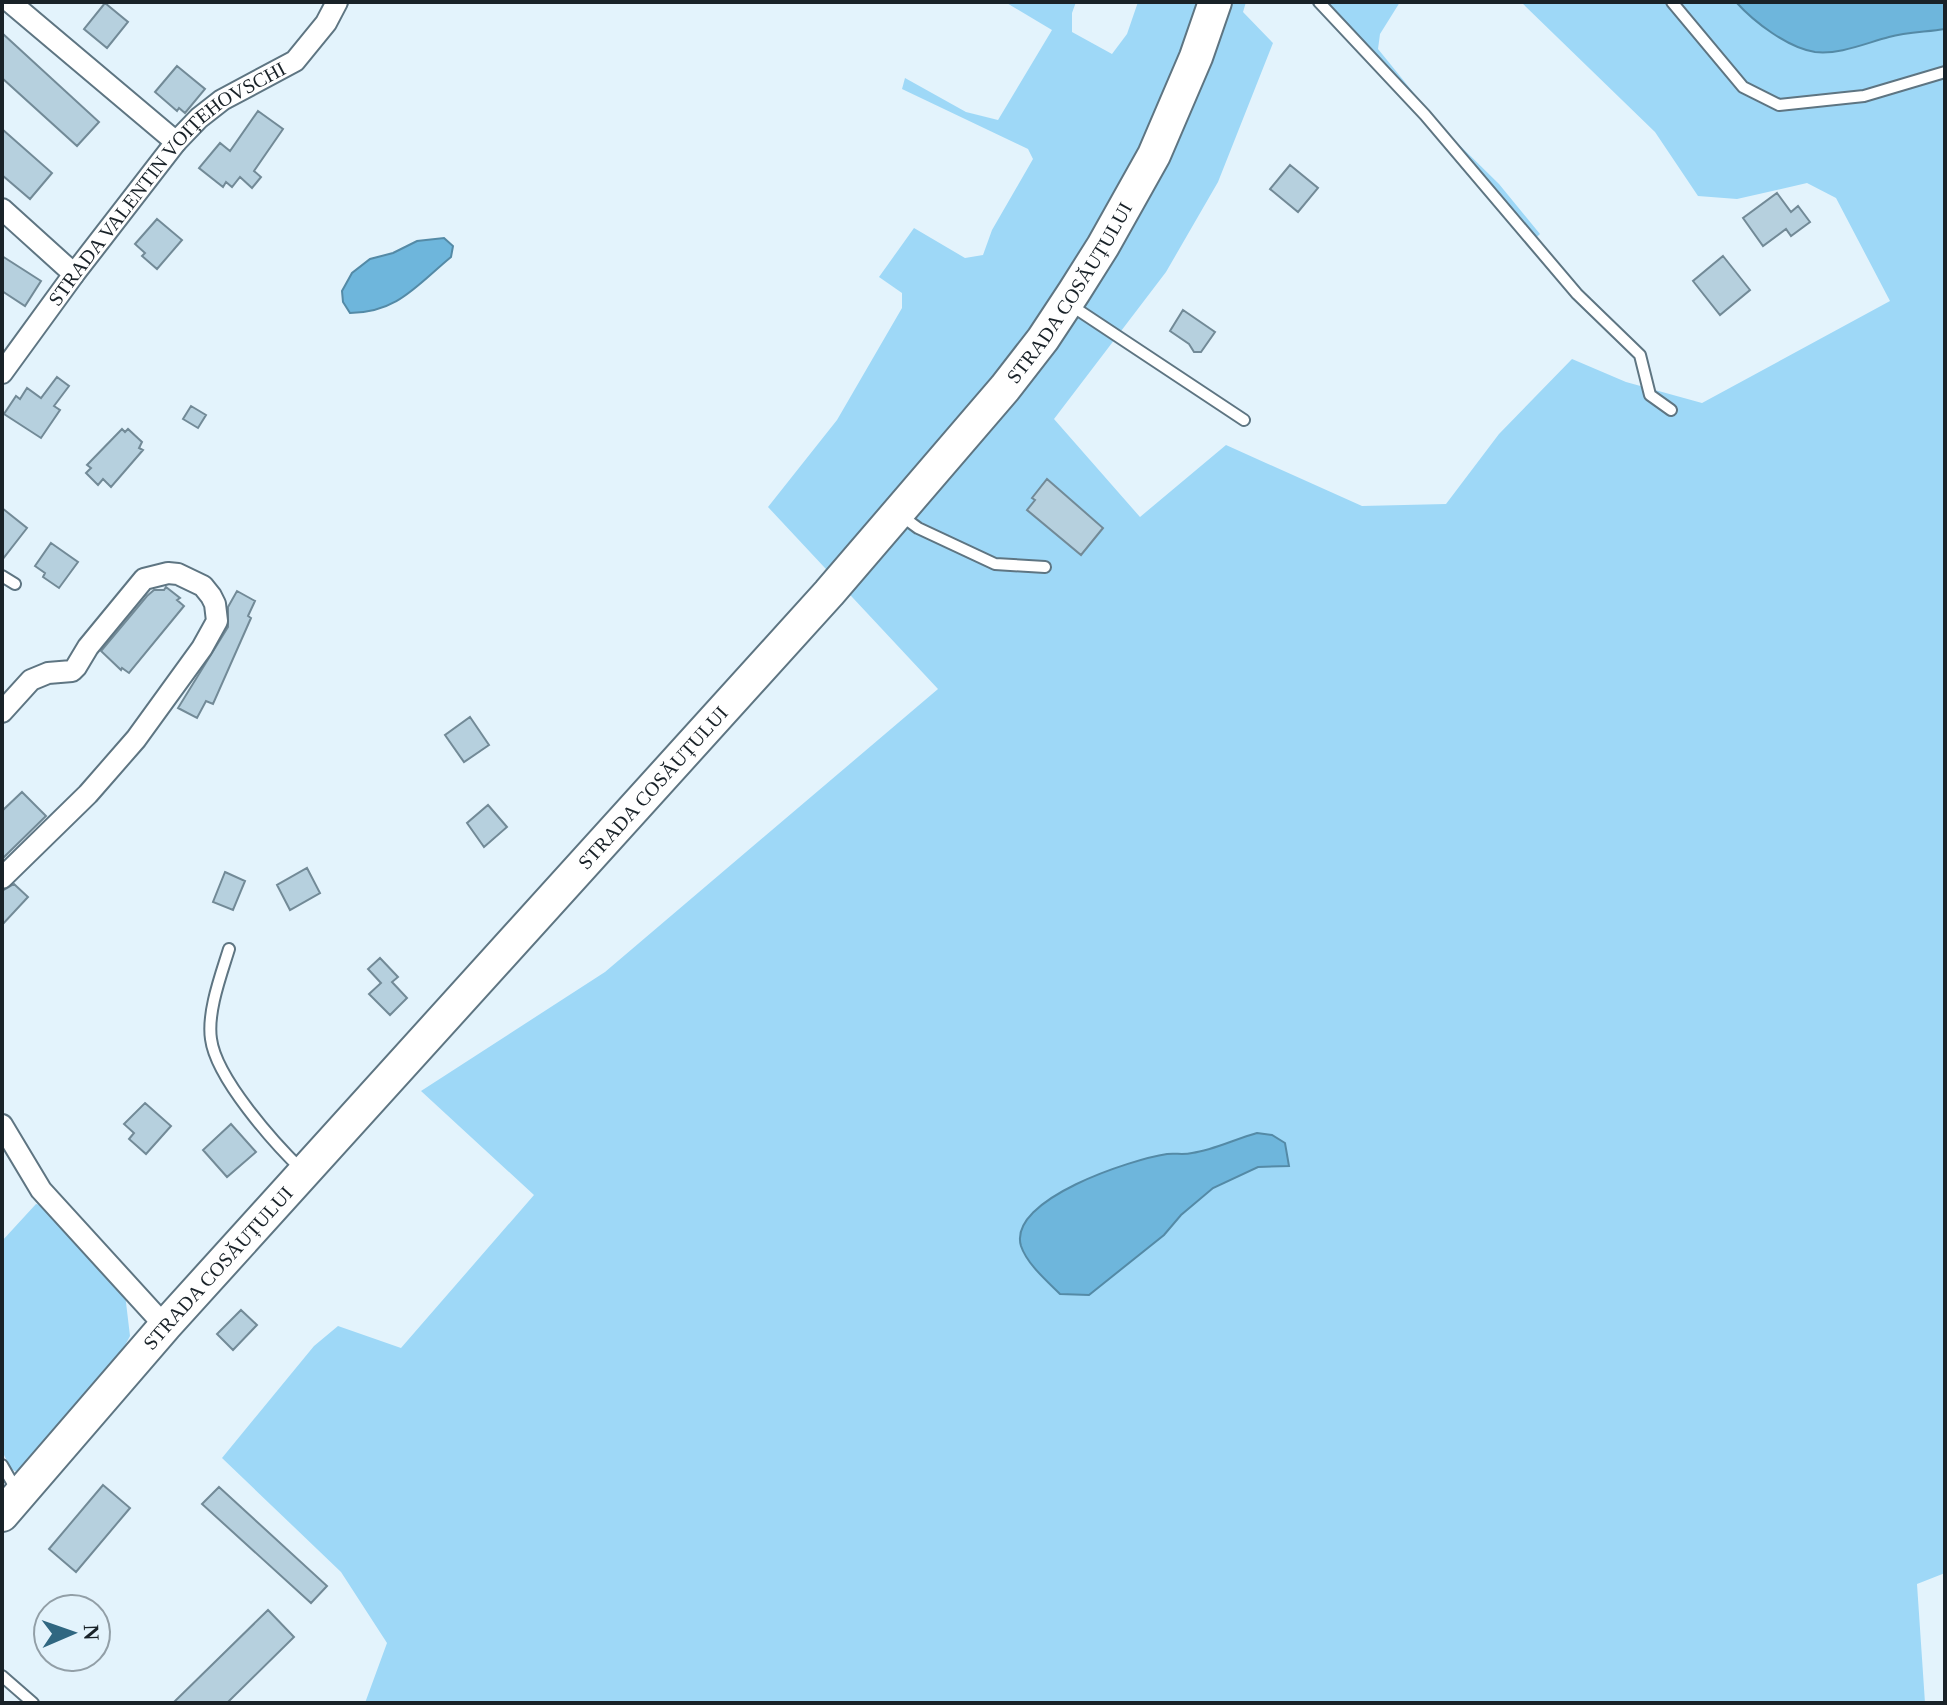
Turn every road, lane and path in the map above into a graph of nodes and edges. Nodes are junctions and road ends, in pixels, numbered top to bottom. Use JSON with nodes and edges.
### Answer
{"nodes":[{"id":1,"x":10,"y":2,"type":"edge"},
{"id":2,"x":337,"y":2,"type":"edge"},
{"id":3,"x":1215,"y":2,"type":"edge"},
{"id":4,"x":1319,"y":2,"type":"edge"},
{"id":5,"x":1672,"y":2,"type":"edge"},
{"id":6,"x":1945,"y":72,"type":"edge"},
{"id":7,"x":176,"y":142,"type":"junction"},
{"id":8,"x":2,"y":209,"type":"edge"},
{"id":9,"x":74,"y":274,"type":"junction"},
{"id":10,"x":1067,"y":303,"type":"junction"},
{"id":11,"x":2,"y":373,"type":"edge"},
{"id":12,"x":1671,"y":410,"type":"dead end"},
{"id":13,"x":1244,"y":420,"type":"dead end"},
{"id":14,"x":898,"y":514,"type":"junction"},
{"id":15,"x":1045,"y":567,"type":"dead end"},
{"id":16,"x":2,"y":576,"type":"edge"},
{"id":17,"x":15,"y":584,"type":"dead end"},
{"id":18,"x":2,"y":712,"type":"edge"},
{"id":19,"x":2,"y":878,"type":"edge"},
{"id":20,"x":229,"y":949,"type":"dead end"},
{"id":21,"x":2,"y":1125,"type":"edge"},
{"id":22,"x":10,"y":1148,"type":"edge"},
{"id":23,"x":305,"y":1172,"type":"junction"},
{"id":24,"x":165,"y":1326,"type":"junction"},
{"id":25,"x":2,"y":1465,"type":"edge"},
{"id":26,"x":10,"y":1505,"type":"edge"},
{"id":27,"x":2,"y":1676,"type":"edge"},
{"id":28,"x":33,"y":1703,"type":"edge"}],
"edges":[{"from":1,"to":7,"type":"street"},
{"from":2,"to":7,"type":"street","name":"STRADA VALENTIN VOIȚEHOVSCHI"},
{"from":3,"to":10,"type":"main road","name":"STRADA COSĂUȚULUI"},
{"from":4,"to":12,"type":"lane"},
{"from":5,"to":6,"type":"lane"},
{"from":7,"to":9,"type":"street","name":"STRADA VALENTIN VOIȚEHOVSCHI"},
{"from":8,"to":9,"type":"street"},
{"from":9,"to":11,"type":"street","name":"STRADA VALENTIN VOIȚEHOVSCHI"},
{"from":10,"to":13,"type":"lane"},
{"from":10,"to":14,"type":"main road","name":"STRADA COSĂUȚULUI"},
{"from":14,"to":15,"type":"lane"},
{"from":14,"to":23,"type":"main road","name":"STRADA COSĂUȚULUI"},
{"from":16,"to":17,"type":"lane"},
{"from":18,"to":19,"type":"street"},
{"from":20,"to":23,"type":"lane"},
{"from":21,"to":22,"type":"street"},
{"from":22,"to":24,"type":"street"},
{"from":23,"to":24,"type":"main road","name":"STRADA COSĂUȚULUI"},
{"from":24,"to":26,"type":"main road","name":"STRADA COSĂUȚULUI"},
{"from":25,"to":26,"type":"lane"},
{"from":27,"to":28,"type":"lane"}]}
